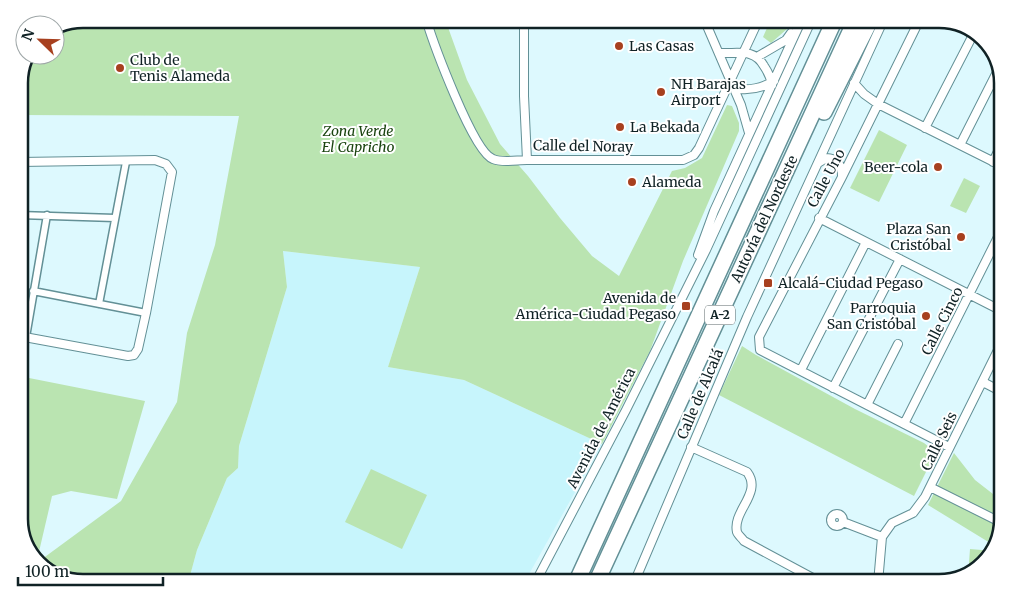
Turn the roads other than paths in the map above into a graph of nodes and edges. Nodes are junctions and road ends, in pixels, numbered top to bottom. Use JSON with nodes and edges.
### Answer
{"nodes":[{"id":1,"x":429,"y":28,"type":"edge"},
{"id":2,"x":524,"y":28,"type":"edge"},
{"id":3,"x":708,"y":28,"type":"edge"},
{"id":4,"x":754,"y":28,"type":"edge"},
{"id":5,"x":795,"y":28,"type":"edge"},
{"id":6,"x":798,"y":28,"type":"edge"},
{"id":7,"x":808,"y":28,"type":"edge"},
{"id":8,"x":831,"y":28,"type":"edge"},
{"id":9,"x":852,"y":28,"type":"edge"},
{"id":10,"x":876,"y":28,"type":"edge"},
{"id":11,"x":877,"y":28,"type":"edge"},
{"id":12,"x":916,"y":28,"type":"edge"},
{"id":13,"x":971,"y":38,"type":"edge"},
{"id":14,"x":743,"y":52,"type":"junction"},
{"id":15,"x":720,"y":53,"type":"junction"},
{"id":16,"x":796,"y":53,"type":"junction"},
{"id":17,"x":758,"y":57,"type":"junction"},
{"id":18,"x":993,"y":80,"type":"edge"},
{"id":19,"x":772,"y":82,"type":"junction"},
{"id":20,"x":854,"y":83,"type":"junction"},
{"id":21,"x":731,"y":85,"type":"junction"},
{"id":22,"x":878,"y":104,"type":"junction"},
{"id":23,"x":772,"y":105,"type":"junction"},
{"id":24,"x":925,"y":128,"type":"junction"},
{"id":25,"x":749,"y":133,"type":"junction"},
{"id":26,"x":960,"y":145,"type":"junction"},
{"id":27,"x":527,"y":160,"type":"junction"},
{"id":28,"x":28,"y":162,"type":"edge"},
{"id":29,"x":126,"y":162,"type":"junction"},
{"id":30,"x":993,"y":162,"type":"edge"},
{"id":31,"x":817,"y":165,"type":"junction"},
{"id":32,"x":842,"y":177,"type":"junction"},
{"id":33,"x":28,"y":214,"type":"edge"},
{"id":34,"x":47,"y":215,"type":"junction"},
{"id":35,"x":115,"y":218,"type":"junction"},
{"id":36,"x":819,"y":218,"type":"junction"},
{"id":37,"x":866,"y":242,"type":"junction"},
{"id":38,"x":993,"y":247,"type":"edge"},
{"id":39,"x":900,"y":259,"type":"junction"},
{"id":40,"x":688,"y":283,"type":"junction"},
{"id":41,"x":33,"y":291,"type":"junction"},
{"id":42,"x":970,"y":294,"type":"junction"},
{"id":43,"x":99,"y":304,"type":"junction"},
{"id":44,"x":994,"y":306,"type":"edge"},
{"id":45,"x":28,"y":311,"type":"edge"},
{"id":46,"x":146,"y":312,"type":"junction"},
{"id":47,"x":28,"y":337,"type":"edge"},
{"id":48,"x":898,"y":344,"type":"dead end"},
{"id":49,"x":994,"y":360,"type":"edge"},
{"id":50,"x":801,"y":370,"type":"junction"},
{"id":51,"x":983,"y":382,"type":"junction"},
{"id":52,"x":833,"y":388,"type":"junction"},
{"id":53,"x":994,"y":388,"type":"edge"},
{"id":54,"x":867,"y":405,"type":"junction"},
{"id":55,"x":904,"y":424,"type":"junction"},
{"id":56,"x":691,"y":447,"type":"junction"},
{"id":57,"x":949,"y":448,"type":"junction"},
{"id":58,"x":641,"y":487,"type":"junction"},
{"id":59,"x":930,"y":487,"type":"junction"},
{"id":60,"x":994,"y":519,"type":"edge"},
{"id":61,"x":842,"y":522,"type":"dead end"},
{"id":62,"x":882,"y":537,"type":"junction"},
{"id":63,"x":540,"y":574,"type":"edge"},
{"id":64,"x":580,"y":574,"type":"edge"},
{"id":65,"x":600,"y":574,"type":"edge"},
{"id":66,"x":638,"y":574,"type":"edge"},
{"id":67,"x":805,"y":574,"type":"edge"},
{"id":68,"x":879,"y":574,"type":"edge"}],
"edges":[{"from":1,"to":27,"type":"street"},
{"from":2,"to":27,"type":"street","name":"Calle del Noray"},
{"from":3,"to":15,"type":"street"},
{"from":4,"to":14,"type":"street"},
{"from":5,"to":17,"type":"street"},
{"from":6,"to":19,"type":"street","name":"Avenida de América"},
{"from":7,"to":16,"type":"street","name":"Avenida de América"},
{"from":8,"to":64,"type":"highway","name":"Autovía del Nordeste","number":"A-2"},
{"from":9,"to":58,"type":"highway","name":"Autovía del Nordeste","number":"A-2"},
{"from":10,"to":58,"type":"highway"},
{"from":11,"to":20,"type":"street","name":"Calle de Alcalá"},
{"from":12,"to":22,"type":"street","name":"Calle Uno"},
{"from":13,"to":24,"type":"street"},
{"from":14,"to":15,"type":"street"},
{"from":14,"to":17,"type":"street"},
{"from":14,"to":21,"type":"street"},
{"from":15,"to":21,"type":"street"},
{"from":16,"to":19,"type":"street"},
{"from":16,"to":23,"type":"street","name":"Avenida de América"},
{"from":17,"to":19,"type":"street"},
{"from":18,"to":26,"type":"street"},
{"from":19,"to":21,"type":"street"},
{"from":19,"to":23,"type":"street"},
{"from":19,"to":25,"type":"street","name":"Avenida de América"},
{"from":20,"to":22,"type":"street"},
{"from":20,"to":31,"type":"street","name":"Calle de Alcalá"},
{"from":21,"to":25,"type":"street"},
{"from":21,"to":27,"type":"street","name":"Calle del Noray"},
{"from":22,"to":24,"type":"street"},
{"from":22,"to":32,"type":"street","name":"Calle Uno"},
{"from":23,"to":40,"type":"street","name":"Avenida de América"},
{"from":24,"to":26,"type":"street"},
{"from":25,"to":40,"type":"street","name":"Avenida de América"},
{"from":26,"to":30,"type":"street"},
{"from":28,"to":29,"type":"street"},
{"from":29,"to":35,"type":"street"},
{"from":29,"to":46,"type":"street"},
{"from":31,"to":32,"type":"street"},
{"from":31,"to":56,"type":"street","name":"Calle de Alcalá"},
{"from":32,"to":36,"type":"street","name":"Calle Uno"},
{"from":33,"to":34,"type":"street"},
{"from":34,"to":35,"type":"street"},
{"from":34,"to":41,"type":"street"},
{"from":35,"to":43,"type":"street"},
{"from":36,"to":37,"type":"street"},
{"from":36,"to":50,"type":"street","name":"Calle Uno"},
{"from":37,"to":39,"type":"street"},
{"from":37,"to":50,"type":"street"},
{"from":38,"to":42,"type":"street","name":"Calle Cinco"},
{"from":39,"to":42,"type":"street"},
{"from":39,"to":52,"type":"street"},
{"from":40,"to":63,"type":"street","name":"Avenida de América"},
{"from":41,"to":43,"type":"street"},
{"from":41,"to":45,"type":"street"},
{"from":42,"to":44,"type":"street"},
{"from":42,"to":55,"type":"street","name":"Calle Cinco"},
{"from":43,"to":46,"type":"street"},
{"from":46,"to":47,"type":"street"},
{"from":48,"to":54,"type":"street"},
{"from":49,"to":51,"type":"street","name":"Calle Seis"},
{"from":50,"to":52,"type":"street"},
{"from":51,"to":53,"type":"street"},
{"from":51,"to":57,"type":"street","name":"Calle Seis"},
{"from":52,"to":54,"type":"street"},
{"from":54,"to":55,"type":"street"},
{"from":55,"to":57,"type":"street"},
{"from":56,"to":66,"type":"street","name":"Calle de Alcalá"},
{"from":56,"to":67,"type":"street"},
{"from":57,"to":59,"type":"street","name":"Calle Seis"},
{"from":58,"to":65,"type":"highway","name":"Autovía del Nordeste","number":"A-2"},
{"from":59,"to":60,"type":"street"},
{"from":59,"to":62,"type":"street","name":"Calle Seis"},
{"from":61,"to":62,"type":"street"},
{"from":62,"to":68,"type":"street"}]}
